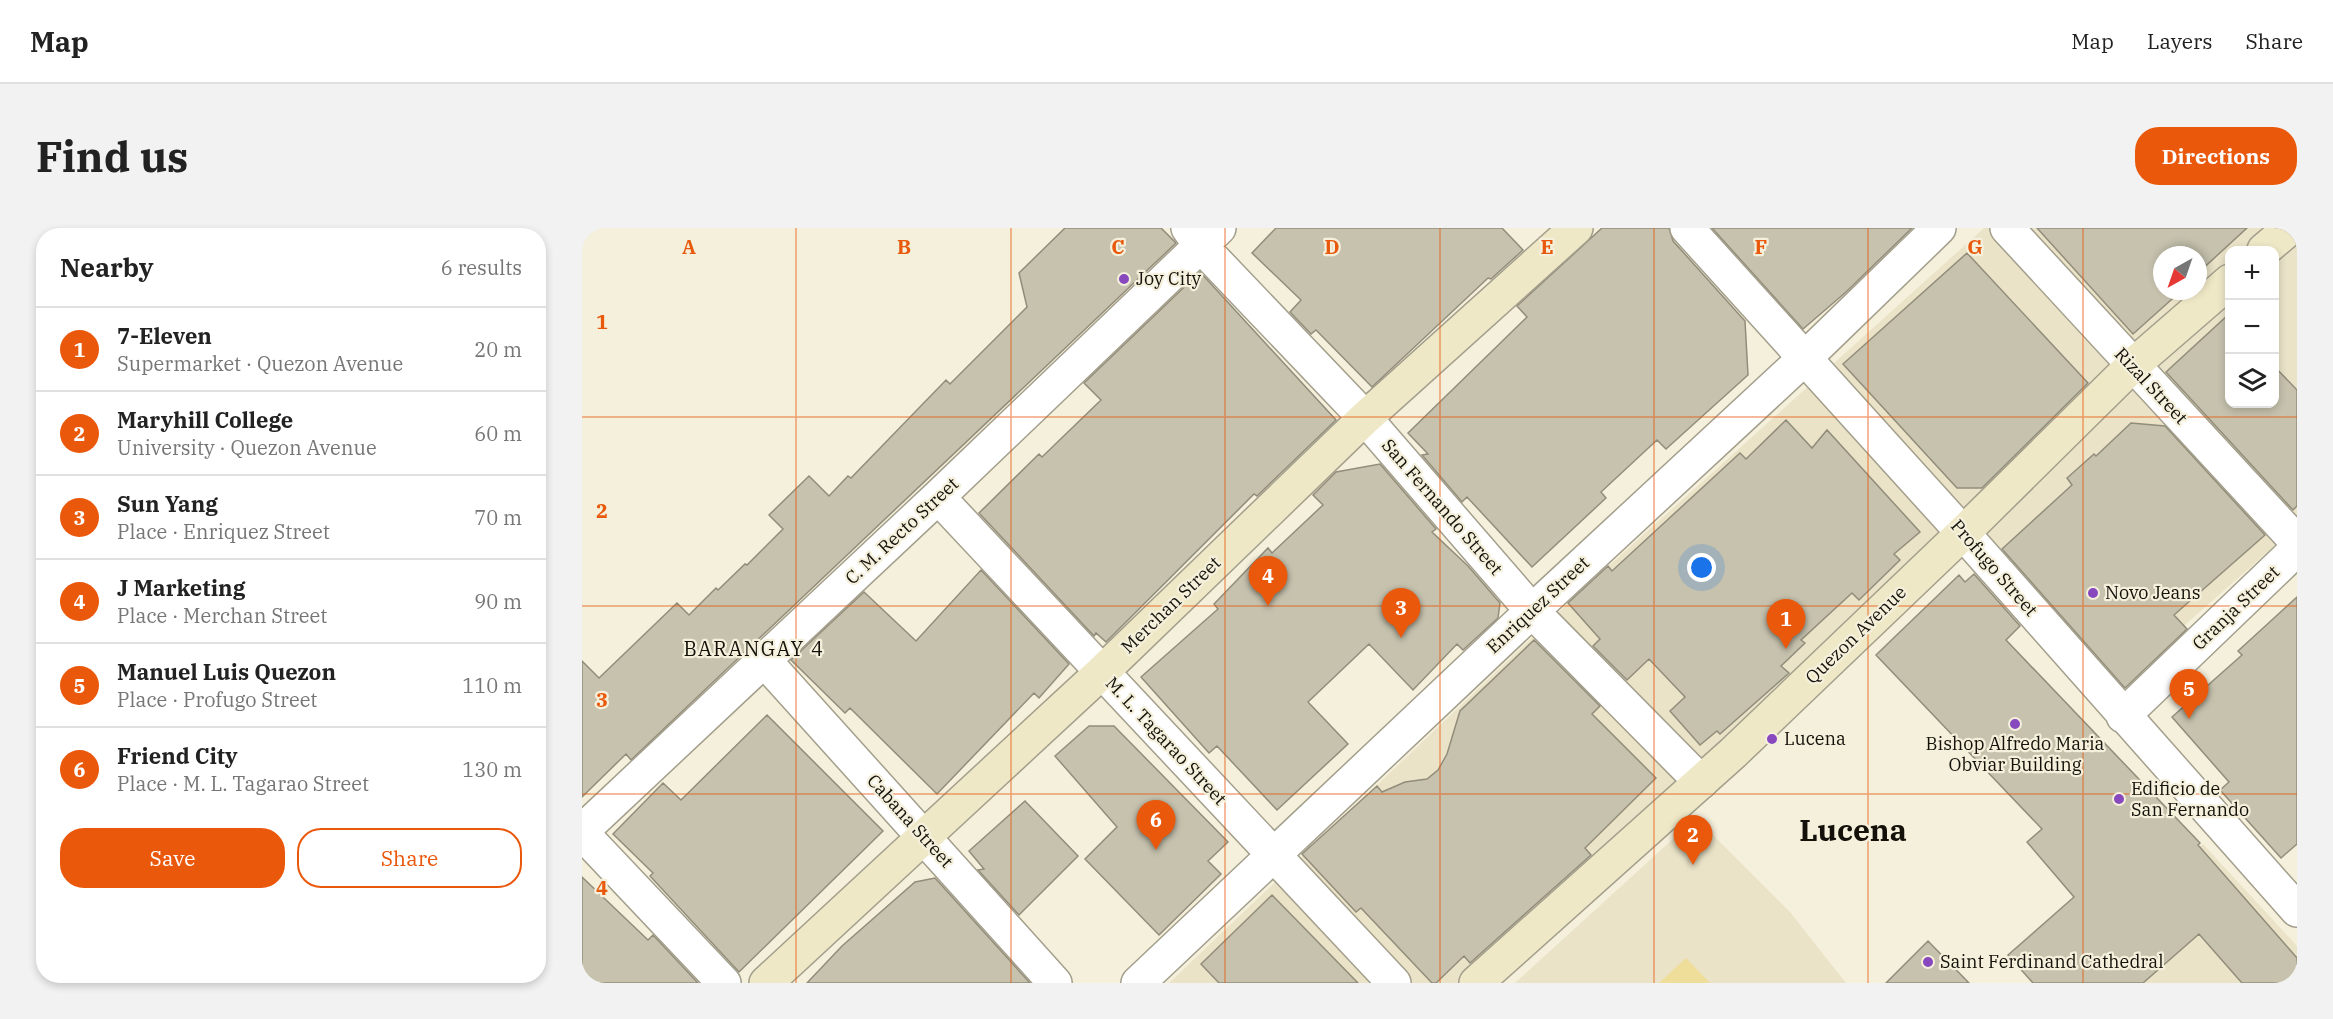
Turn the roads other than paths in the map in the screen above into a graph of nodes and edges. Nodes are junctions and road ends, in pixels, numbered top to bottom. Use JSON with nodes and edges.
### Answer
{"nodes":[{"id":1,"x":1576,"y":228,"type":"edge"},
{"id":2,"x":1687,"y":228,"type":"edge"},
{"id":3,"x":1939,"y":228,"type":"edge"},
{"id":4,"x":2007,"y":228,"type":"edge"},
{"id":5,"x":2290,"y":228,"type":"edge"},
{"id":6,"x":1202,"y":234,"type":"edge"},
{"id":7,"x":2269,"y":246,"type":"edge"},
{"id":8,"x":2225,"y":284,"type":"edge"},
{"id":9,"x":1806,"y":357,"type":"junction"},
{"id":10,"x":2132,"y":366,"type":"junction"},
{"id":11,"x":1365,"y":418,"type":"junction"},
{"id":12,"x":938,"y":497,"type":"junction"},
{"id":13,"x":1964,"y":533,"type":"junction"},
{"id":14,"x":2297,"y":542,"type":"edge"},
{"id":15,"x":2297,"y":549,"type":"edge"},
{"id":16,"x":1532,"y":611,"type":"junction"},
{"id":17,"x":764,"y":660,"type":"junction"},
{"id":18,"x":1102,"y":672,"type":"junction"},
{"id":19,"x":2123,"y":716,"type":"junction"},
{"id":20,"x":1701,"y":782,"type":"junction"},
{"id":21,"x":582,"y":832,"type":"edge"},
{"id":22,"x":925,"y":837,"type":"junction"},
{"id":23,"x":1273,"y":857,"type":"junction"},
{"id":24,"x":2292,"y":894,"type":"edge"},
{"id":25,"x":724,"y":983,"type":"edge"},
{"id":26,"x":766,"y":983,"type":"edge"},
{"id":27,"x":1055,"y":983,"type":"edge"},
{"id":28,"x":1138,"y":983,"type":"edge"},
{"id":29,"x":1394,"y":983,"type":"edge"},
{"id":30,"x":1476,"y":983,"type":"edge"}],
"edges":[{"from":1,"to":11,"type":"main road","name":"Merchan Street"},
{"from":2,"to":9,"type":"street","name":"Profugo Street"},
{"from":3,"to":9,"type":"street","name":"Enriquez Street"},
{"from":4,"to":10,"type":"street","name":"Rizal Street"},
{"from":5,"to":7,"type":"main road"},
{"from":6,"to":11,"type":"street","name":"San Fernando Street"},
{"from":6,"to":12,"type":"street","name":"C. M. Recto Street"},
{"from":8,"to":10,"type":"main road","name":"Quezon Avenue"},
{"from":9,"to":13,"type":"street","name":"Profugo Street"},
{"from":9,"to":16,"type":"street","name":"Enriquez Street"},
{"from":10,"to":13,"type":"main road","name":"Quezon Avenue"},
{"from":10,"to":14,"type":"street","name":"Rizal Street"},
{"from":11,"to":16,"type":"street","name":"San Fernando Street"},
{"from":11,"to":18,"type":"main road","name":"Merchan Street"},
{"from":12,"to":17,"type":"street","name":"C. M. Recto Street"},
{"from":12,"to":18,"type":"street","name":"M. L. Tagarao Street"},
{"from":13,"to":19,"type":"street","name":"Profugo Street"},
{"from":13,"to":20,"type":"main road","name":"Quezon Avenue"},
{"from":15,"to":19,"type":"street","name":"Granja Street"},
{"from":16,"to":20,"type":"street","name":"San Fernando Street"},
{"from":16,"to":23,"type":"street","name":"Enriquez Street"},
{"from":17,"to":21,"type":"street","name":"C. M. Recto Street"},
{"from":17,"to":22,"type":"street","name":"Cabana Street"},
{"from":18,"to":22,"type":"main road","name":"Merchan Street"},
{"from":18,"to":23,"type":"street","name":"M. L. Tagarao Street"},
{"from":19,"to":24,"type":"street","name":"Profugo Street"},
{"from":20,"to":30,"type":"main road","name":"Quezon Avenue"},
{"from":21,"to":25,"type":"street"},
{"from":22,"to":26,"type":"main road","name":"Merchan Street"},
{"from":22,"to":27,"type":"street","name":"Cabana Street"},
{"from":23,"to":28,"type":"street","name":"Enriquez Street"},
{"from":23,"to":29,"type":"street","name":"M. L. Tagarao Street"}]}
